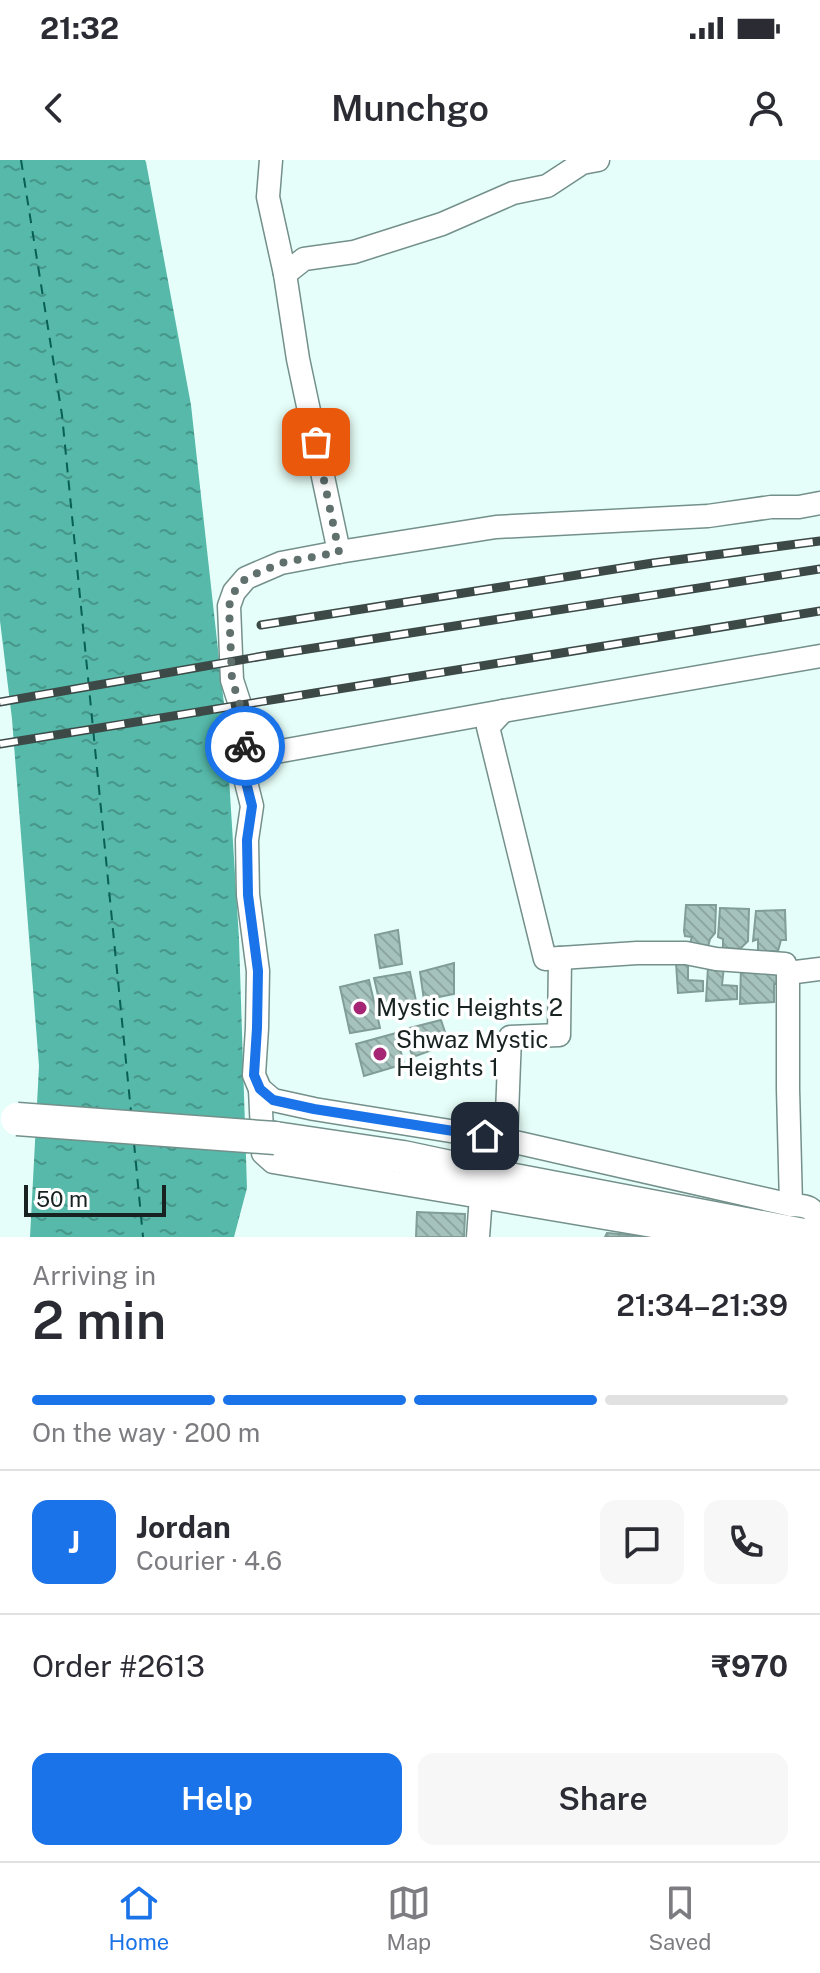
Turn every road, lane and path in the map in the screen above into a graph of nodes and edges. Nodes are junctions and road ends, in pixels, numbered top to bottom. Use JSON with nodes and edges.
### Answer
{"nodes":[{"id":1,"x":271,"y":160,"type":"edge"},
{"id":2,"x":598,"y":160,"type":"edge"},
{"id":3,"x":285,"y":274,"type":"junction"},
{"id":4,"x":820,"y":503,"type":"edge"},
{"id":5,"x":339,"y":552,"type":"junction"},
{"id":6,"x":820,"y":656,"type":"edge"},
{"id":7,"x":503,"y":711,"type":"junction"},
{"id":8,"x":248,"y":757,"type":"junction"},
{"id":9,"x":560,"y":958,"type":"junction"},
{"id":10,"x":820,"y":969,"type":"edge"},
{"id":11,"x":788,"y":973,"type":"junction"},
{"id":12,"x":260,"y":1089,"type":"junction"},
{"id":13,"x":9,"y":1118,"type":"edge"},
{"id":14,"x":506,"y":1140,"type":"junction"},
{"id":15,"x":481,"y":1196,"type":"junction"},
{"id":16,"x":791,"y":1205,"type":"junction"},
{"id":17,"x":820,"y":1230,"type":"edge"},
{"id":18,"x":478,"y":1237,"type":"edge"},
{"id":19,"x":718,"y":1237,"type":"edge"},
{"id":20,"x":814,"y":1237,"type":"edge"}],
"edges":[{"from":1,"to":3,"type":"street"},
{"from":2,"to":3,"type":"street"},
{"from":3,"to":5,"type":"street"},
{"from":4,"to":5,"type":"street"},
{"from":5,"to":8,"type":"street"},
{"from":6,"to":7,"type":"street"},
{"from":7,"to":8,"type":"street"},
{"from":7,"to":9,"type":"street"},
{"from":8,"to":12,"type":"street"},
{"from":9,"to":11,"type":"street"},
{"from":9,"to":14,"type":"street"},
{"from":10,"to":11,"type":"street"},
{"from":11,"to":16,"type":"street"},
{"from":12,"to":14,"type":"street"},
{"from":12,"to":15,"type":"street"},
{"from":13,"to":20,"type":"main road","bridge":true},
{"from":14,"to":16,"type":"street"},
{"from":15,"to":18,"type":"street"},
{"from":15,"to":19,"type":"street"},
{"from":16,"to":17,"type":"street"}]}
